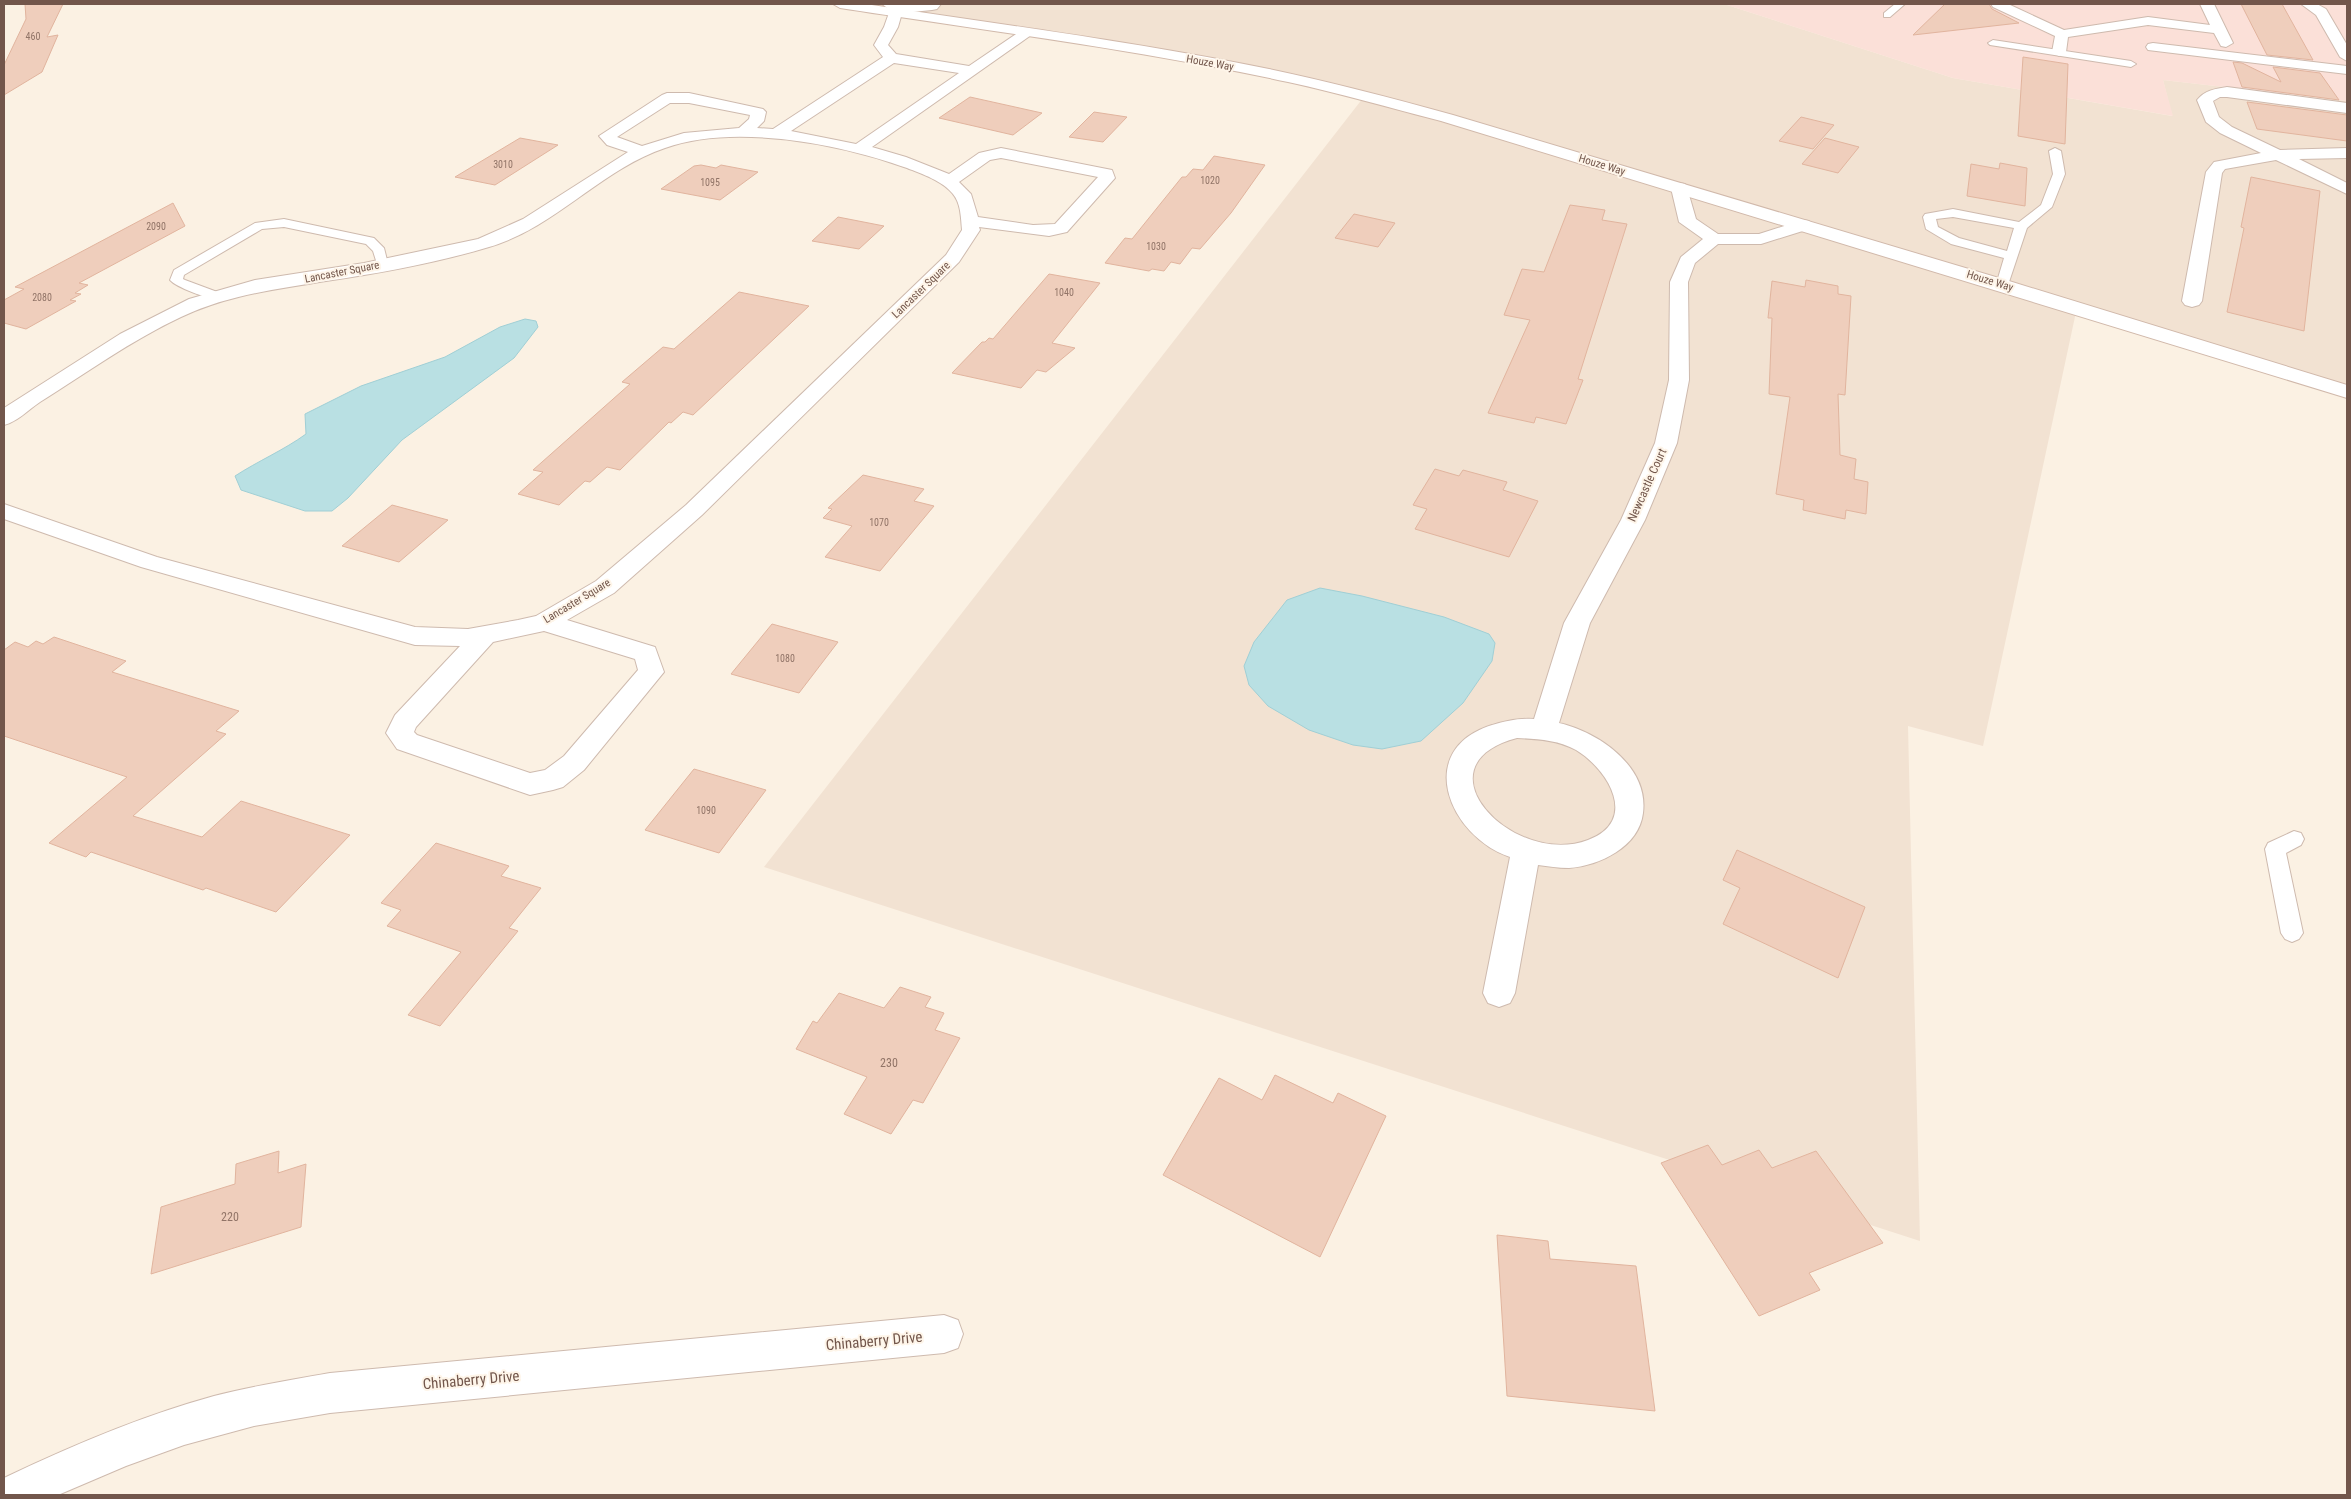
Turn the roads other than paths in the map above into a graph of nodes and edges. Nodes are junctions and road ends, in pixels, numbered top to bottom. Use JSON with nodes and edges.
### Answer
{"nodes":[{"id":1,"x":840,"y":4,"type":"edge"},
{"id":2,"x":934,"y":4,"type":"edge"},
{"id":3,"x":1900,"y":4,"type":"edge"},
{"id":4,"x":1998,"y":4,"type":"edge"},
{"id":5,"x":2208,"y":4,"type":"edge"},
{"id":6,"x":2308,"y":4,"type":"edge"},
{"id":7,"x":894,"y":8,"type":"edge"},
{"id":8,"x":1887,"y":15,"type":"dead end"},
{"id":9,"x":2220,"y":30,"type":"junction"},
{"id":10,"x":1027,"y":33,"type":"junction"},
{"id":11,"x":2062,"y":34,"type":"junction"},
{"id":12,"x":1993,"y":43,"type":"dead end"},
{"id":13,"x":2153,"y":47,"type":"dead end"},
{"id":14,"x":2058,"y":53,"type":"junction"},
{"id":15,"x":2232,"y":56,"type":"junction"},
{"id":16,"x":2347,"y":56,"type":"edge"},
{"id":17,"x":891,"y":58,"type":"junction"},
{"id":18,"x":2131,"y":64,"type":"dead end"},
{"id":19,"x":2347,"y":70,"type":"edge"},
{"id":20,"x":972,"y":71,"type":"junction"},
{"id":21,"x":2347,"y":108,"type":"edge"},
{"id":22,"x":743,"y":133,"type":"junction"},
{"id":23,"x":776,"y":134,"type":"junction"},
{"id":24,"x":859,"y":149,"type":"junction"},
{"id":25,"x":642,"y":151,"type":"junction"},
{"id":26,"x":2055,"y":151,"type":"dead end"},
{"id":27,"x":2347,"y":153,"type":"edge"},
{"id":28,"x":2279,"y":155,"type":"junction"},
{"id":29,"x":947,"y":181,"type":"junction"},
{"id":30,"x":1679,"y":188,"type":"junction"},
{"id":31,"x":2347,"y":189,"type":"edge"},
{"id":32,"x":970,"y":221,"type":"junction"},
{"id":33,"x":1803,"y":225,"type":"junction"},
{"id":34,"x":2021,"y":226,"type":"junction"},
{"id":35,"x":1714,"y":239,"type":"junction"},
{"id":36,"x":2010,"y":256,"type":"junction"},
{"id":37,"x":382,"y":264,"type":"junction"},
{"id":38,"x":2002,"y":285,"type":"junction"},
{"id":39,"x":215,"y":296,"type":"junction"},
{"id":40,"x":2192,"y":301,"type":"dead end"},
{"id":41,"x":2347,"y":392,"type":"edge"},
{"id":42,"x":4,"y":419,"type":"edge"},
{"id":43,"x":4,"y":511,"type":"edge"},
{"id":44,"x":544,"y":622,"type":"junction"},
{"id":45,"x":485,"y":635,"type":"junction"},
{"id":46,"x":1544,"y":729,"type":"junction"},
{"id":47,"x":2294,"y":839,"type":"dead end"},
{"id":48,"x":1526,"y":851,"type":"junction"},
{"id":49,"x":2292,"y":933,"type":"dead end"},
{"id":50,"x":1499,"y":993,"type":"dead end"},
{"id":51,"x":944,"y":1334,"type":"dead end"},
{"id":52,"x":14,"y":1495,"type":"edge"}],
"edges":[{"from":1,"to":7,"type":"street","name":"Houze Way"},
{"from":2,"to":7,"type":"street"},
{"from":3,"to":8,"type":"lane"},
{"from":4,"to":11,"type":"street"},
{"from":5,"to":9,"type":"street"},
{"from":6,"to":16,"type":"street"},
{"from":7,"to":10,"type":"street","name":"Houze Way"},
{"from":7,"to":17,"type":"street"},
{"from":9,"to":11,"type":"street"},
{"from":9,"to":15,"type":"street"},
{"from":10,"to":20,"type":"street"},
{"from":10,"to":30,"type":"street","name":"Houze Way"},
{"from":11,"to":14,"type":"street"},
{"from":12,"to":14,"type":"lane"},
{"from":13,"to":15,"type":"street"},
{"from":14,"to":18,"type":"lane"},
{"from":15,"to":19,"type":"street"},
{"from":17,"to":20,"type":"street"},
{"from":17,"to":23,"type":"street"},
{"from":20,"to":24,"type":"street"},
{"from":21,"to":28,"type":"street"},
{"from":22,"to":23,"type":"street","name":"Lancaster Square"},
{"from":22,"to":25,"type":"street","name":"Lancaster Square"},
{"from":22,"to":25,"type":"street"},
{"from":23,"to":24,"type":"street","name":"Lancaster Square"},
{"from":24,"to":29,"type":"street","name":"Lancaster Square"},
{"from":25,"to":37,"type":"street","name":"Lancaster Square"},
{"from":26,"to":34,"type":"lane"},
{"from":27,"to":28,"type":"street"},
{"from":28,"to":31,"type":"street"},
{"from":28,"to":40,"type":"street"},
{"from":29,"to":32,"type":"street","name":"Lancaster Square"},
{"from":29,"to":32,"type":"street"},
{"from":30,"to":33,"type":"street","name":"Houze Way"},
{"from":30,"to":35,"type":"street"},
{"from":32,"to":44,"type":"street","name":"Lancaster Square"},
{"from":33,"to":35,"type":"street"},
{"from":33,"to":38,"type":"street","name":"Houze Way"},
{"from":34,"to":36,"type":"lane"},
{"from":34,"to":36,"type":"lane"},
{"from":35,"to":46,"type":"street","name":"Newcastle Court"},
{"from":36,"to":38,"type":"lane"},
{"from":37,"to":39,"type":"street","name":"Lancaster Square"},
{"from":37,"to":39,"type":"lane"},
{"from":38,"to":41,"type":"street","name":"Houze Way"},
{"from":39,"to":42,"type":"street","name":"Lancaster Square"},
{"from":43,"to":45,"type":"street","name":"Lancaster Square"},
{"from":44,"to":45,"type":"street","name":"Lancaster Square"},
{"from":44,"to":45,"type":"street"},
{"from":46,"to":48,"type":"street"},
{"from":46,"to":48,"type":"street"},
{"from":47,"to":49,"type":"lane"},
{"from":48,"to":50,"type":"street"},
{"from":51,"to":52,"type":"street","name":"Chinaberry Drive"}]}
